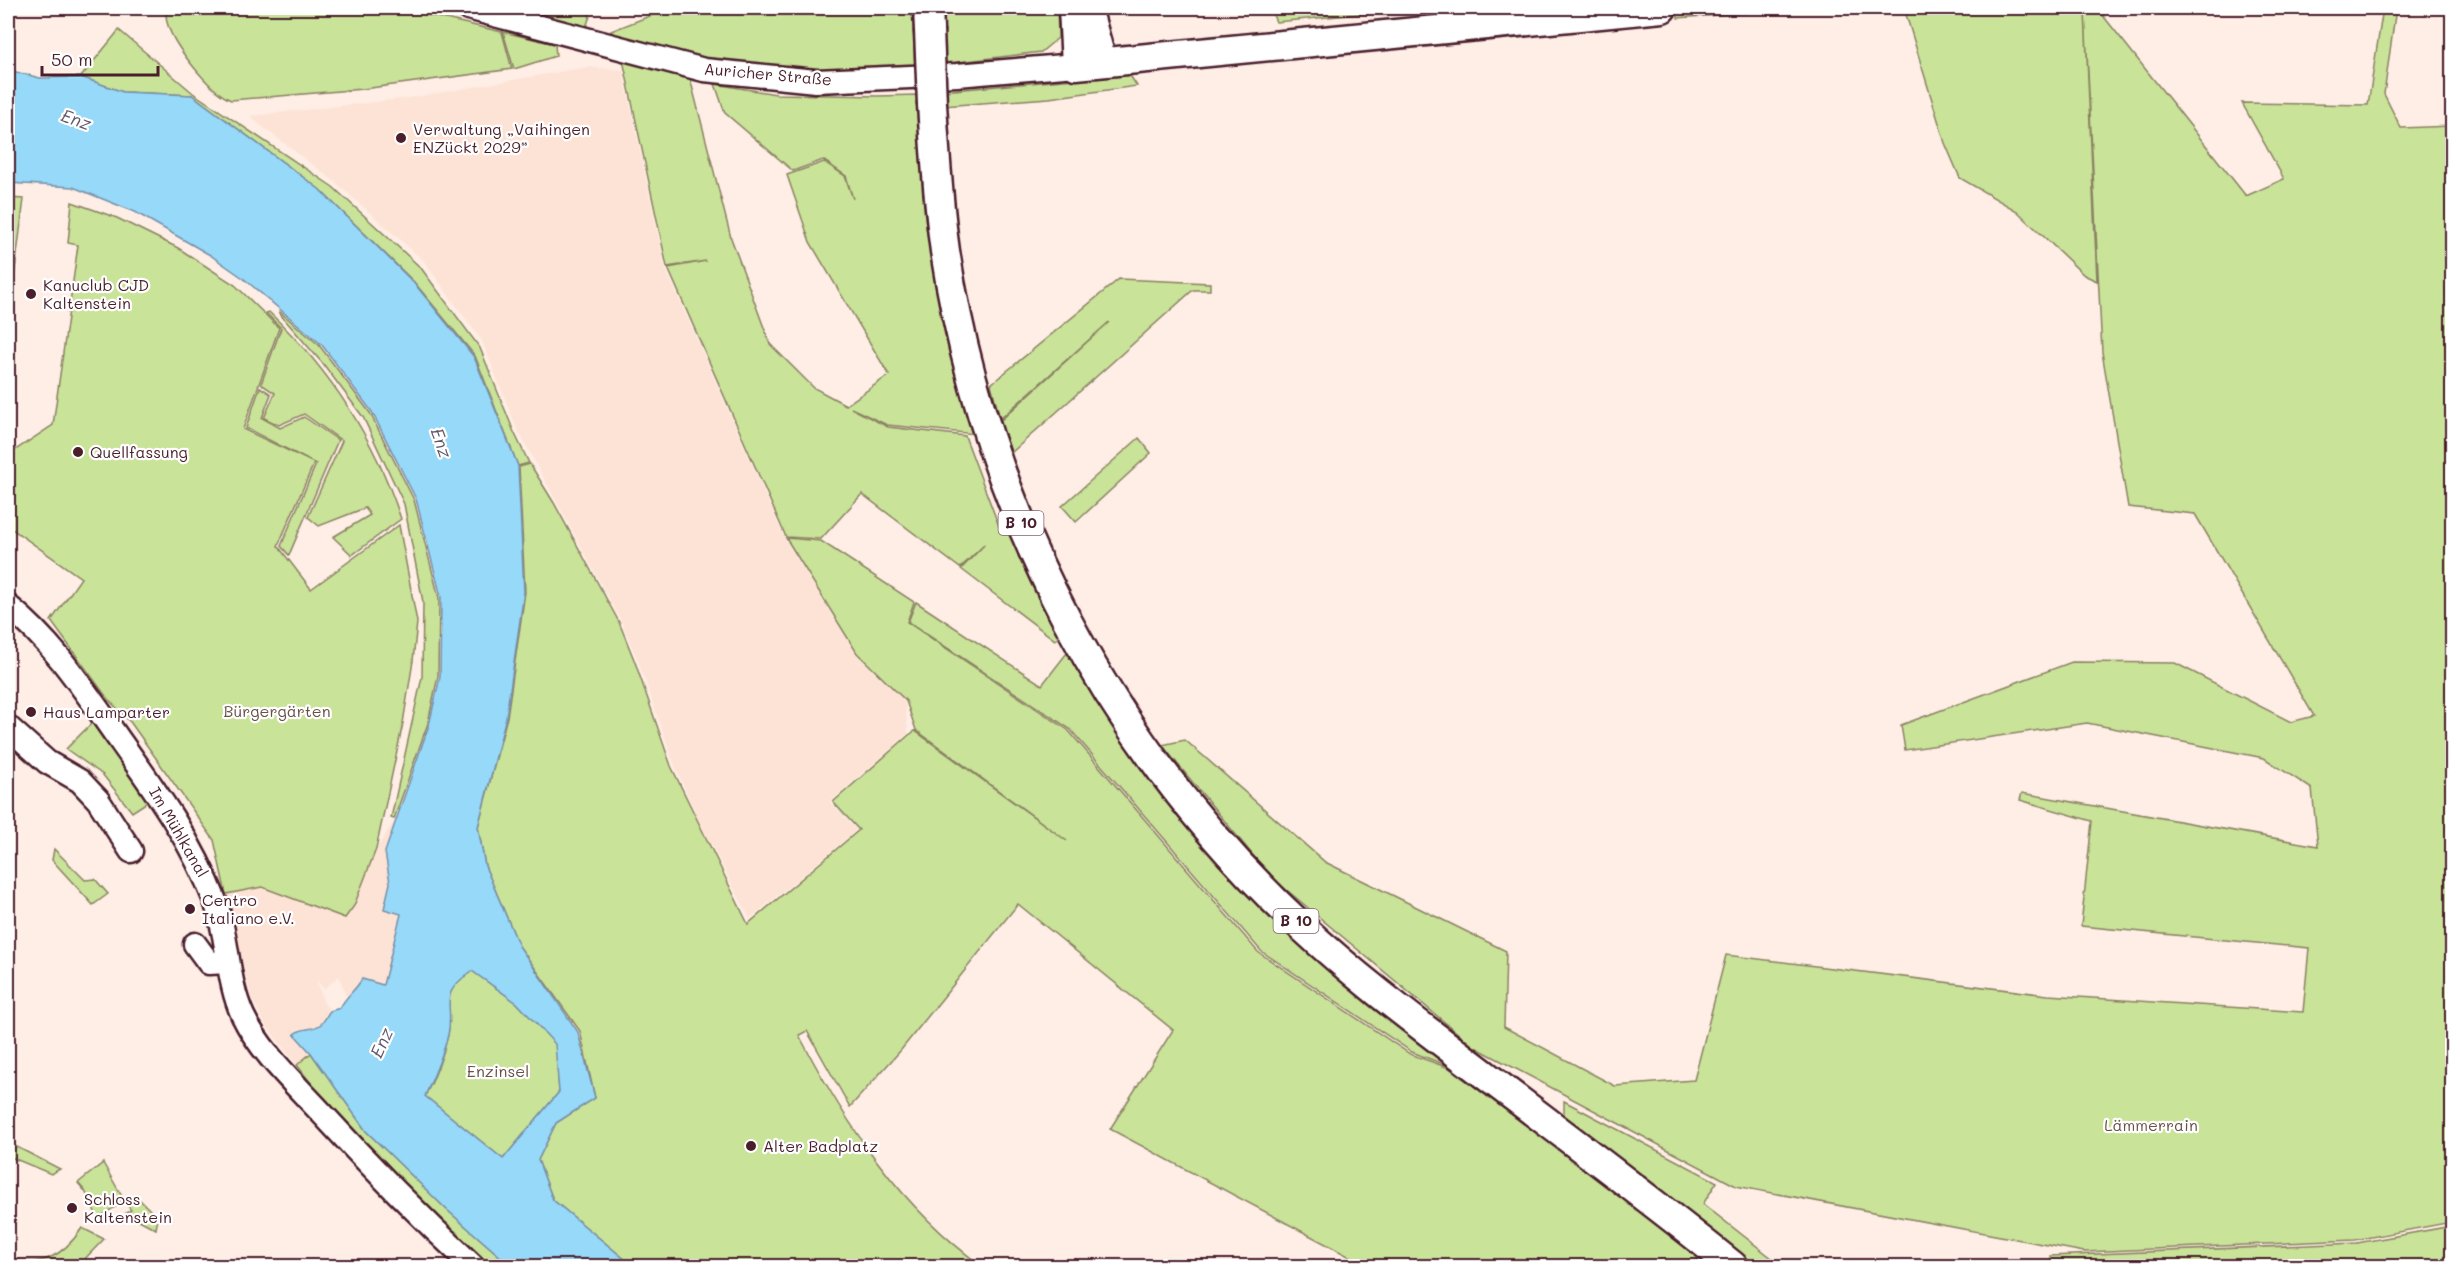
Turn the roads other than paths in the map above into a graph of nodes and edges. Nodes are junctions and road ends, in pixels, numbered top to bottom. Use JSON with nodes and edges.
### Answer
{"nodes":[{"id":1,"x":468,"y":8,"type":"edge"},
{"id":2,"x":1073,"y":8,"type":"edge"},
{"id":3,"x":1087,"y":8,"type":"edge"},
{"id":4,"x":1662,"y":8,"type":"edge"},
{"id":5,"x":929,"y":19,"type":"edge"},
{"id":6,"x":1089,"y":64,"type":"junction"},
{"id":7,"x":8,"y":606,"type":"edge"},
{"id":8,"x":8,"y":727,"type":"edge"},
{"id":9,"x":131,"y":851,"type":"dead end"},
{"id":10,"x":195,"y":944,"type":"dead end"},
{"id":11,"x":227,"y":962,"type":"junction"},
{"id":12,"x":473,"y":1266,"type":"edge"},
{"id":13,"x":1733,"y":1266,"type":"edge"}],
"edges":[{"from":1,"to":6,"type":"street","name":"Auricher Straße"},
{"from":2,"to":6,"type":"main road"},
{"from":3,"to":6,"type":"main road"},
{"from":4,"to":6,"type":"main road"},
{"from":5,"to":13,"type":"main road","number":"B 10","bridge":true},
{"from":7,"to":11,"type":"street","name":"Im Mühlkanal"},
{"from":8,"to":9,"type":"street"},
{"from":10,"to":11,"type":"street"},
{"from":11,"to":12,"type":"street","name":"Im Mühlkanal"}]}
